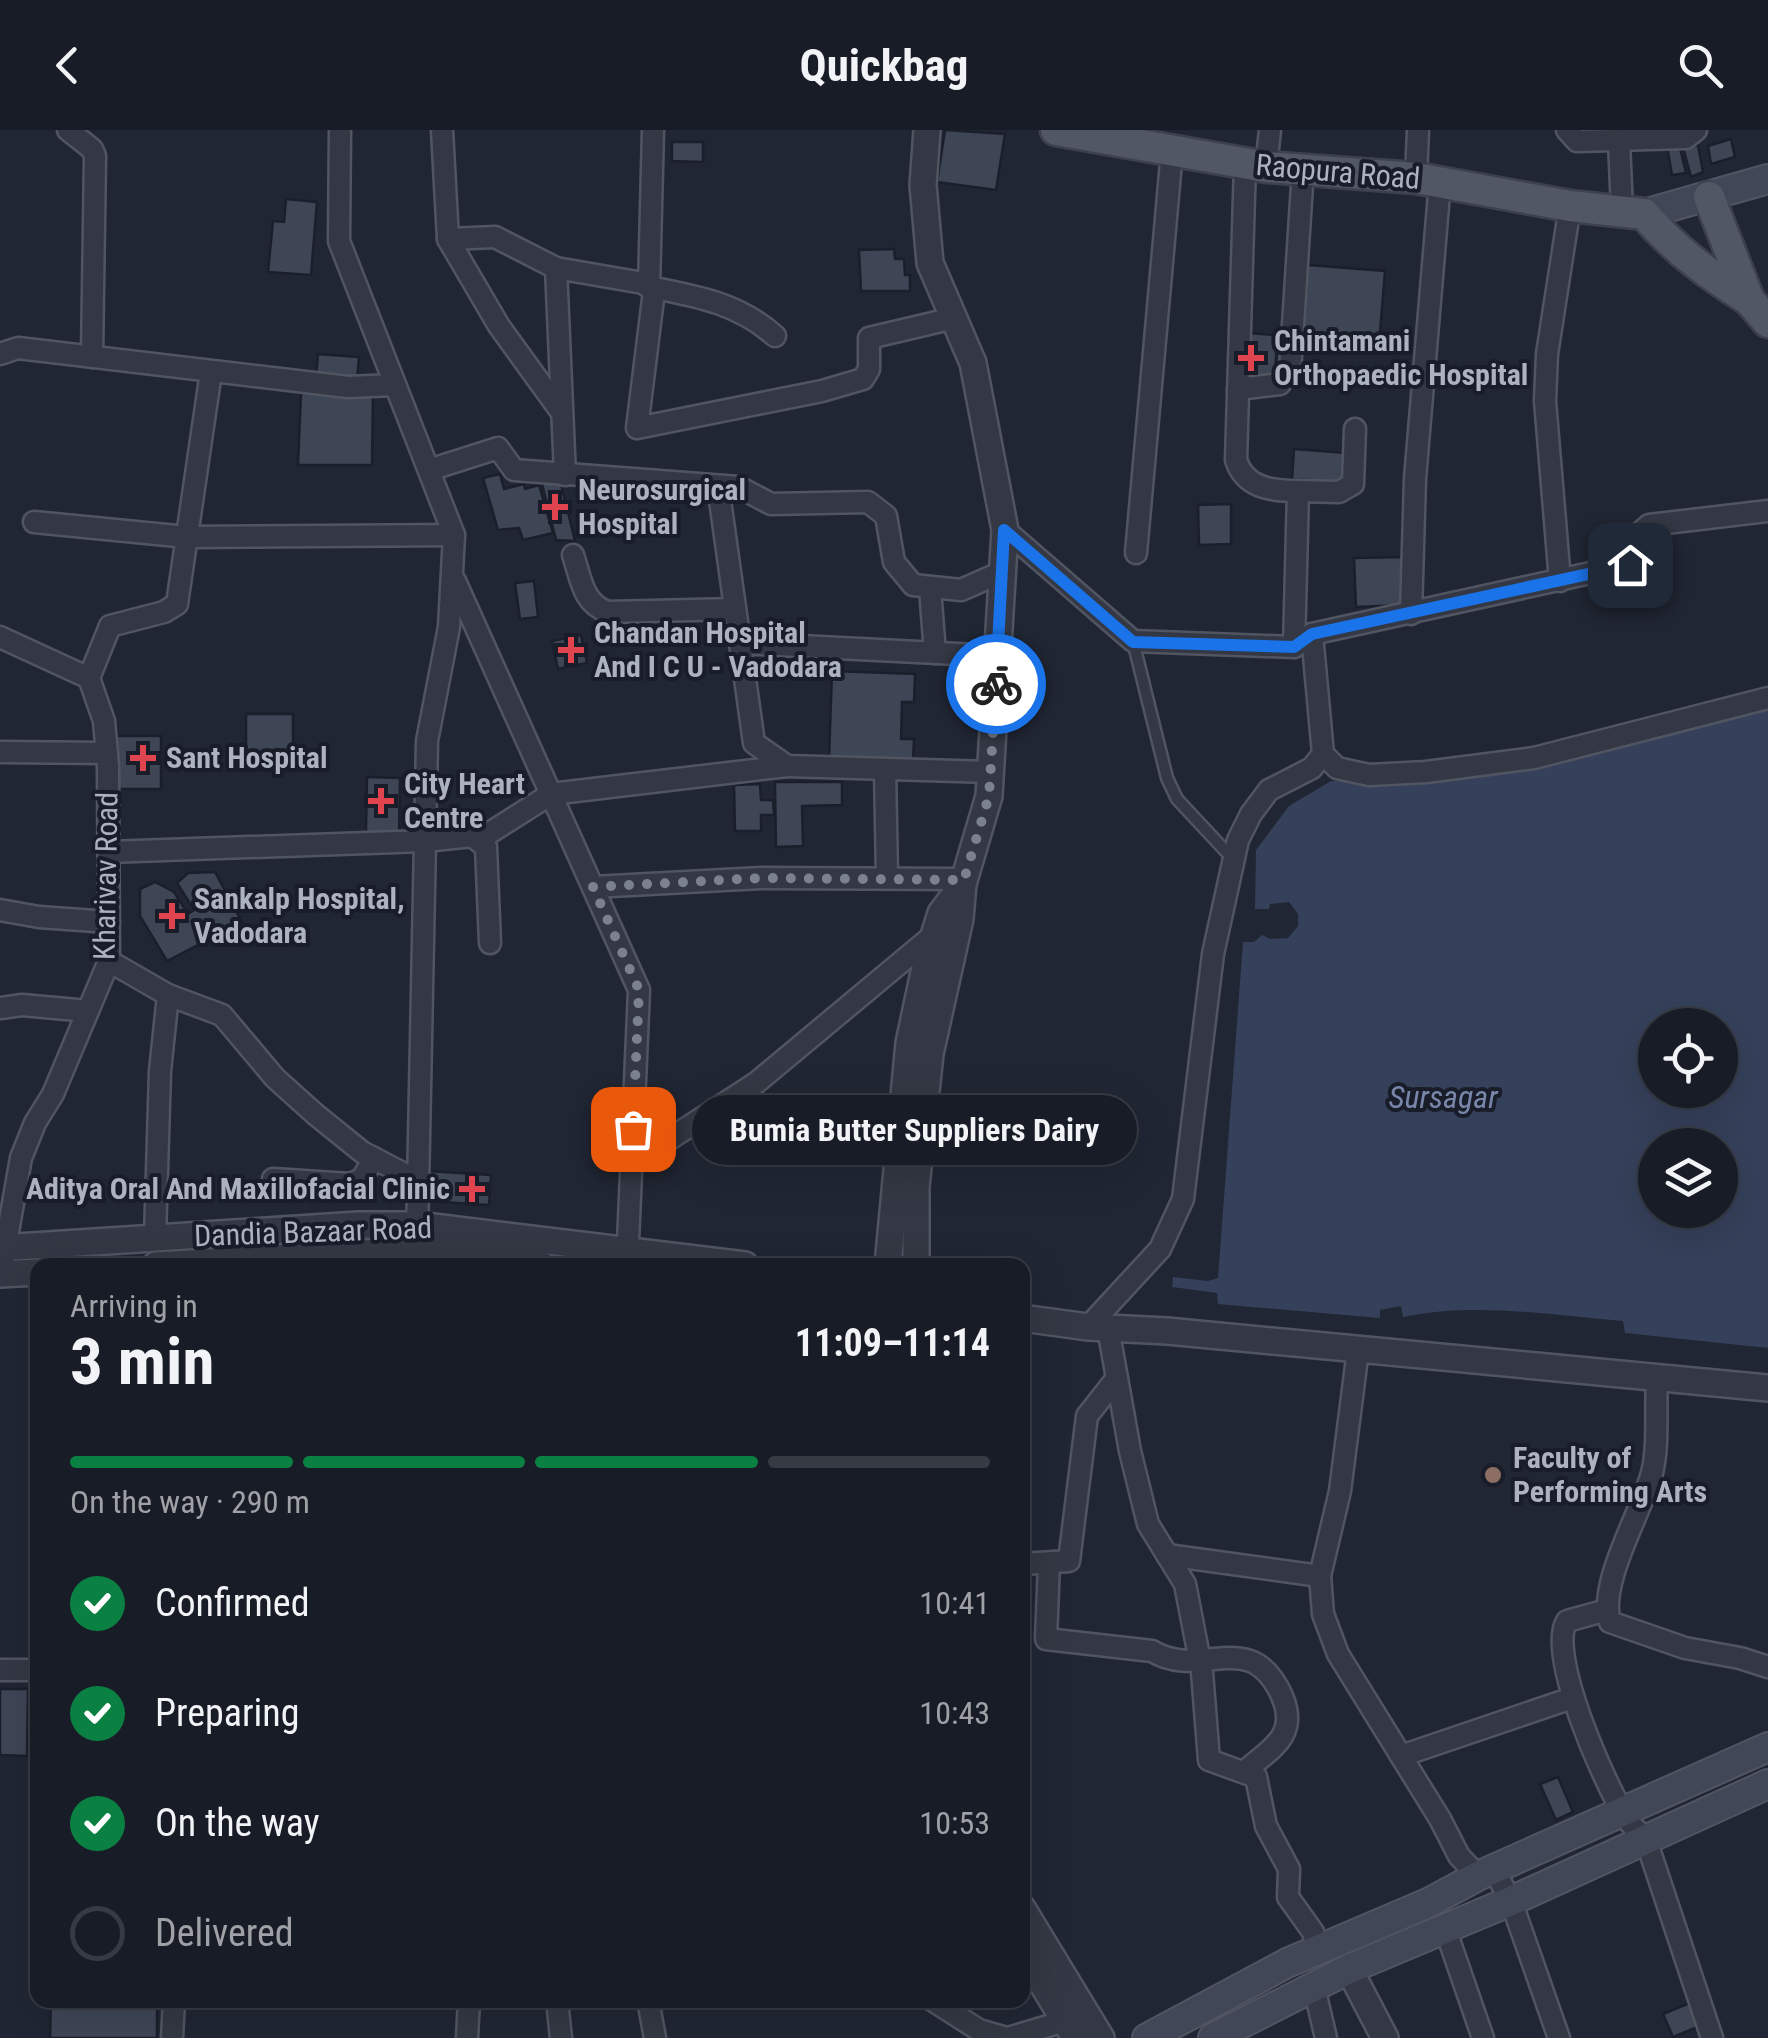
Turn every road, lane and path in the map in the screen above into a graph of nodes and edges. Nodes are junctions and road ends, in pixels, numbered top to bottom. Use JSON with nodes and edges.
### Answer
{"nodes":[{"id":1,"x":68,"y":130,"type":"edge"},
{"id":2,"x":340,"y":130,"type":"edge"},
{"id":3,"x":442,"y":130,"type":"edge"},
{"id":4,"x":654,"y":130,"type":"edge"},
{"id":5,"x":927,"y":130,"type":"edge"},
{"id":6,"x":1056,"y":130,"type":"edge"},
{"id":7,"x":1270,"y":130,"type":"edge"},
{"id":8,"x":1418,"y":130,"type":"edge"},
{"id":9,"x":1567,"y":130,"type":"edge"},
{"id":10,"x":1696,"y":130,"type":"edge"},
{"id":11,"x":1619,"y":140,"type":"junction"},
{"id":12,"x":1185,"y":145,"type":"edge"},
{"id":13,"x":1256,"y":165,"type":"junction"},
{"id":14,"x":1302,"y":170,"type":"junction"},
{"id":15,"x":1768,"y":179,"type":"edge"},
{"id":16,"x":1428,"y":180,"type":"junction"},
{"id":17,"x":1709,"y":197,"type":"junction"},
{"id":18,"x":1570,"y":206,"type":"junction"},
{"id":19,"x":1633,"y":213,"type":"junction"},
{"id":20,"x":448,"y":239,"type":"junction"},
{"id":21,"x":556,"y":268,"type":"junction"},
{"id":22,"x":649,"y":287,"type":"junction"},
{"id":23,"x":1759,"y":311,"type":"edge"},
{"id":24,"x":954,"y":318,"type":"junction"},
{"id":25,"x":776,"y":336,"type":"dead end"},
{"id":26,"x":0,"y":354,"type":"edge"},
{"id":27,"x":92,"y":358,"type":"junction"},
{"id":28,"x":211,"y":372,"type":"junction"},
{"id":29,"x":395,"y":385,"type":"junction"},
{"id":30,"x":1238,"y":389,"type":"junction"},
{"id":31,"x":562,"y":413,"type":"junction"},
{"id":32,"x":1355,"y":429,"type":"dead end"},
{"id":33,"x":429,"y":470,"type":"junction"},
{"id":34,"x":565,"y":475,"type":"junction"},
{"id":35,"x":718,"y":486,"type":"junction"},
{"id":36,"x":1298,"y":491,"type":"junction"},
{"id":37,"x":1768,"y":511,"type":"edge"},
{"id":38,"x":34,"y":522,"type":"dead end"},
{"id":39,"x":1004,"y":530,"type":"junction"},
{"id":40,"x":454,"y":535,"type":"junction"},
{"id":41,"x":187,"y":537,"type":"junction"},
{"id":42,"x":1136,"y":554,"type":"dead end"},
{"id":43,"x":573,"y":555,"type":"dead end"},
{"id":44,"x":1002,"y":572,"type":"junction"},
{"id":45,"x":452,"y":574,"type":"junction"},
{"id":46,"x":1560,"y":581,"type":"junction"},
{"id":47,"x":930,"y":589,"type":"junction"},
{"id":48,"x":735,"y":609,"type":"junction"},
{"id":49,"x":1411,"y":614,"type":"junction"},
{"id":50,"x":1312,"y":634,"type":"junction"},
{"id":51,"x":0,"y":638,"type":"edge"},
{"id":52,"x":1133,"y":642,"type":"junction"},
{"id":53,"x":740,"y":643,"type":"junction"},
{"id":54,"x":1294,"y":647,"type":"junction"},
{"id":55,"x":934,"y":653,"type":"junction"},
{"id":56,"x":997,"y":656,"type":"junction"},
{"id":57,"x":89,"y":678,"type":"junction"},
{"id":58,"x":1768,"y":698,"type":"edge"},
{"id":59,"x":0,"y":752,"type":"edge"},
{"id":60,"x":107,"y":752,"type":"junction"},
{"id":61,"x":1323,"y":754,"type":"junction"},
{"id":62,"x":786,"y":766,"type":"junction"},
{"id":63,"x":885,"y":769,"type":"junction"},
{"id":64,"x":991,"y":772,"type":"junction"},
{"id":65,"x":552,"y":794,"type":"junction"},
{"id":66,"x":480,"y":839,"type":"junction"},
{"id":67,"x":424,"y":840,"type":"junction"},
{"id":68,"x":108,"y":852,"type":"junction"},
{"id":69,"x":1233,"y":859,"type":"junction"},
{"id":70,"x":887,"y":878,"type":"junction"},
{"id":71,"x":963,"y":882,"type":"junction"},
{"id":72,"x":593,"y":887,"type":"junction"},
{"id":73,"x":0,"y":910,"type":"edge"},
{"id":74,"x":109,"y":922,"type":"junction"},
{"id":75,"x":945,"y":935,"type":"junction"},
{"id":76,"x":490,"y":943,"type":"dead end"},
{"id":77,"x":109,"y":961,"type":"junction"},
{"id":78,"x":168,"y":995,"type":"junction"},
{"id":79,"x":0,"y":1008,"type":"edge"},
{"id":80,"x":88,"y":1010,"type":"junction"},
{"id":81,"x":374,"y":1158,"type":"junction"},
{"id":82,"x":631,"y":1164,"type":"junction"},
{"id":83,"x":273,"y":1179,"type":"dead end"},
{"id":84,"x":418,"y":1181,"type":"junction"},
{"id":85,"x":417,"y":1237,"type":"junction"},
{"id":86,"x":155,"y":1238,"type":"junction"},
{"id":87,"x":2,"y":1247,"type":"edge"},
{"id":88,"x":627,"y":1257,"type":"edge"},
{"id":89,"x":337,"y":1258,"type":"edge"},
{"id":90,"x":495,"y":1258,"type":"edge"},
{"id":91,"x":889,"y":1258,"type":"edge"},
{"id":92,"x":916,"y":1258,"type":"edge"},
{"id":93,"x":30,"y":1272,"type":"edge"},
{"id":94,"x":1,"y":1274,"type":"edge"},
{"id":95,"x":1030,"y":1319,"type":"edge"},
{"id":96,"x":1098,"y":1328,"type":"junction"},
{"id":97,"x":1358,"y":1350,"type":"junction"},
{"id":98,"x":1117,"y":1378,"type":"junction"},
{"id":99,"x":1657,"y":1380,"type":"junction"},
{"id":100,"x":1768,"y":1388,"type":"edge"},
{"id":101,"x":1168,"y":1556,"type":"junction"},
{"id":102,"x":1049,"y":1563,"type":"junction"},
{"id":103,"x":1030,"y":1564,"type":"edge"},
{"id":104,"x":1320,"y":1576,"type":"junction"},
{"id":105,"x":1606,"y":1610,"type":"junction"},
{"id":106,"x":1200,"y":1660,"type":"junction"},
{"id":107,"x":1768,"y":1667,"type":"edge"},
{"id":108,"x":0,"y":1670,"type":"edge"},
{"id":109,"x":30,"y":1670,"type":"edge"},
{"id":110,"x":1572,"y":1698,"type":"junction"},
{"id":111,"x":1768,"y":1747,"type":"edge"},
{"id":112,"x":1402,"y":1756,"type":"junction"},
{"id":113,"x":1244,"y":1772,"type":"junction"},
{"id":114,"x":1768,"y":1784,"type":"edge"},
{"id":115,"x":1622,"y":1811,"type":"junction"},
{"id":116,"x":1646,"y":1840,"type":"junction"},
{"id":117,"x":1486,"y":1873,"type":"junction"},
{"id":118,"x":1511,"y":1900,"type":"junction"},
{"id":119,"x":1030,"y":1926,"type":"edge"},
{"id":120,"x":1444,"y":1928,"type":"junction"},
{"id":121,"x":1352,"y":1934,"type":"junction"},
{"id":122,"x":1308,"y":1955,"type":"junction"},
{"id":123,"x":1030,"y":1961,"type":"edge"},
{"id":124,"x":1356,"y":1966,"type":"junction"},
{"id":125,"x":1314,"y":1987,"type":"junction"},
{"id":126,"x":174,"y":2008,"type":"edge"},
{"id":127,"x":469,"y":2008,"type":"edge"},
{"id":128,"x":558,"y":2008,"type":"edge"},
{"id":129,"x":649,"y":2008,"type":"edge"},
{"id":130,"x":944,"y":2008,"type":"edge"},
{"id":131,"x":1075,"y":2025,"type":"edge"},
{"id":132,"x":172,"y":2038,"type":"edge"},
{"id":133,"x":467,"y":2038,"type":"edge"},
{"id":134,"x":561,"y":2038,"type":"edge"},
{"id":135,"x":655,"y":2038,"type":"edge"},
{"id":136,"x":1008,"y":2038,"type":"edge"},
{"id":137,"x":1101,"y":2038,"type":"edge"},
{"id":138,"x":1147,"y":2038,"type":"edge"},
{"id":139,"x":1213,"y":2038,"type":"edge"},
{"id":140,"x":1326,"y":2038,"type":"edge"},
{"id":141,"x":1385,"y":2038,"type":"edge"},
{"id":142,"x":1483,"y":2038,"type":"edge"},
{"id":143,"x":1558,"y":2038,"type":"edge"},
{"id":144,"x":1712,"y":2038,"type":"edge"}],
"edges":[{"from":1,"to":27,"type":"street"},
{"from":2,"to":29,"type":"street"},
{"from":3,"to":20,"type":"street"},
{"from":4,"to":22,"type":"street"},
{"from":5,"to":24,"type":"street"},
{"from":6,"to":12,"type":"main road","name":"Raopura Road"},
{"from":7,"to":13,"type":"street"},
{"from":8,"to":16,"type":"street"},
{"from":9,"to":11,"type":"street"},
{"from":10,"to":11,"type":"street"},
{"from":11,"to":19,"type":"street"},
{"from":12,"to":13,"type":"main road","name":"Raopura Road"},
{"from":12,"to":42,"type":"street"},
{"from":13,"to":14,"type":"main road","name":"Raopura Road"},
{"from":13,"to":30,"type":"street"},
{"from":14,"to":16,"type":"main road","name":"Raopura Road"},
{"from":14,"to":30,"type":"street"},
{"from":15,"to":17,"type":"main road"},
{"from":16,"to":18,"type":"main road","name":"Raopura Road"},
{"from":16,"to":49,"type":"street"},
{"from":17,"to":19,"type":"main road"},
{"from":17,"to":23,"type":"main road"},
{"from":18,"to":19,"type":"main road","name":"Raopura Road"},
{"from":18,"to":46,"type":"street"},
{"from":19,"to":23,"type":"main road"},
{"from":20,"to":21,"type":"street"},
{"from":20,"to":31,"type":"street"},
{"from":21,"to":22,"type":"street"},
{"from":21,"to":31,"type":"street"},
{"from":22,"to":24,"type":"street"},
{"from":22,"to":25,"type":"street"},
{"from":24,"to":39,"type":"street"},
{"from":26,"to":27,"type":"street"},
{"from":27,"to":28,"type":"street"},
{"from":28,"to":29,"type":"street"},
{"from":28,"to":41,"type":"street"},
{"from":29,"to":33,"type":"street"},
{"from":30,"to":36,"type":"street"},
{"from":31,"to":34,"type":"street"},
{"from":32,"to":36,"type":"street"},
{"from":33,"to":34,"type":"street"},
{"from":33,"to":40,"type":"street"},
{"from":34,"to":35,"type":"street"},
{"from":35,"to":47,"type":"street"},
{"from":35,"to":48,"type":"street"},
{"from":36,"to":54,"type":"street"},
{"from":37,"to":46,"type":"street"},
{"from":38,"to":41,"type":"street"},
{"from":39,"to":44,"type":"street"},
{"from":39,"to":52,"type":"street"},
{"from":40,"to":41,"type":"street"},
{"from":40,"to":45,"type":"street"},
{"from":41,"to":57,"type":"street"},
{"from":43,"to":48,"type":"street"},
{"from":44,"to":47,"type":"street"},
{"from":44,"to":56,"type":"street"},
{"from":45,"to":65,"type":"street"},
{"from":45,"to":67,"type":"street"},
{"from":46,"to":49,"type":"street"},
{"from":47,"to":55,"type":"street"},
{"from":48,"to":53,"type":"street"},
{"from":49,"to":50,"type":"street"},
{"from":50,"to":54,"type":"street"},
{"from":50,"to":61,"type":"street"},
{"from":51,"to":57,"type":"street"},
{"from":52,"to":54,"type":"street"},
{"from":52,"to":69,"type":"lane"},
{"from":53,"to":55,"type":"street"},
{"from":53,"to":62,"type":"street"},
{"from":55,"to":56,"type":"street"},
{"from":56,"to":64,"type":"street"},
{"from":57,"to":60,"type":"street","name":"Kharivav Road"},
{"from":58,"to":61,"type":"street"},
{"from":59,"to":60,"type":"street"},
{"from":60,"to":68,"type":"street","name":"Kharivav Road"},
{"from":61,"to":69,"type":"street"},
{"from":62,"to":63,"type":"street"},
{"from":62,"to":65,"type":"street"},
{"from":63,"to":64,"type":"street"},
{"from":63,"to":70,"type":"street"},
{"from":64,"to":71,"type":"street"},
{"from":65,"to":66,"type":"street"},
{"from":65,"to":72,"type":"street"},
{"from":66,"to":67,"type":"street"},
{"from":66,"to":76,"type":"street"},
{"from":67,"to":68,"type":"street"},
{"from":67,"to":84,"type":"street"},
{"from":68,"to":74,"type":"street","name":"Kharivav Road"},
{"from":69,"to":96,"type":"street"},
{"from":70,"to":71,"type":"street"},
{"from":70,"to":72,"type":"street"},
{"from":71,"to":75,"type":"street"},
{"from":72,"to":82,"type":"street"},
{"from":73,"to":74,"type":"street"},
{"from":74,"to":77,"type":"street","name":"Kharivav Road"},
{"from":75,"to":82,"type":"street"},
{"from":75,"to":91,"type":"street"},
{"from":75,"to":92,"type":"street"},
{"from":77,"to":78,"type":"street"},
{"from":77,"to":80,"type":"street","name":"Kharivav Road"},
{"from":78,"to":81,"type":"street"},
{"from":78,"to":86,"type":"street"},
{"from":79,"to":80,"type":"street"},
{"from":80,"to":87,"type":"street","name":"Kharivav Road"},
{"from":81,"to":83,"type":"street"},
{"from":81,"to":84,"type":"street"},
{"from":82,"to":88,"type":"street"},
{"from":84,"to":85,"type":"street"},
{"from":85,"to":86,"type":"street","name":"Dandia Bazaar Road"},
{"from":85,"to":88,"type":"street","name":"Dandia Bazaar Road"},
{"from":85,"to":89,"type":"street","name":"Dandia Bazaar Road"},
{"from":85,"to":90,"type":"street","name":"Dandia Bazaar Road"},
{"from":86,"to":87,"type":"street","name":"Dandia Bazaar Road"},
{"from":87,"to":94,"type":"street","name":"Kharivav Road"},
{"from":93,"to":94,"type":"street"},
{"from":95,"to":96,"type":"street"},
{"from":96,"to":97,"type":"street"},
{"from":96,"to":98,"type":"street"},
{"from":97,"to":99,"type":"street"},
{"from":97,"to":104,"type":"street"},
{"from":98,"to":101,"type":"street"},
{"from":98,"to":102,"type":"street"},
{"from":99,"to":100,"type":"street"},
{"from":99,"to":105,"type":"street"},
{"from":101,"to":104,"type":"street"},
{"from":101,"to":106,"type":"street"},
{"from":102,"to":103,"type":"street"},
{"from":102,"to":106,"type":"street"},
{"from":104,"to":112,"type":"street"},
{"from":105,"to":107,"type":"street"},
{"from":105,"to":110,"type":"street"},
{"from":106,"to":113,"type":"street"},
{"from":106,"to":113,"type":"street"},
{"from":108,"to":109,"type":"street"},
{"from":110,"to":112,"type":"street"},
{"from":110,"to":115,"type":"street"},
{"from":111,"to":115,"type":"main road"},
{"from":112,"to":117,"type":"street"},
{"from":113,"to":122,"type":"street"},
{"from":114,"to":116,"type":"main road"},
{"from":115,"to":116,"type":"street"},
{"from":115,"to":117,"type":"main road"},
{"from":116,"to":118,"type":"main road"},
{"from":116,"to":144,"type":"street"},
{"from":117,"to":118,"type":"street"},
{"from":117,"to":121,"type":"main road"},
{"from":118,"to":120,"type":"main road"},
{"from":118,"to":143,"type":"street"},
{"from":119,"to":131,"type":"street"},
{"from":120,"to":124,"type":"main road"},
{"from":120,"to":142,"type":"street"},
{"from":121,"to":122,"type":"main road"},
{"from":121,"to":124,"type":"main road"},
{"from":122,"to":125,"type":"main road"},
{"from":122,"to":138,"type":"main road"},
{"from":123,"to":131,"type":"street"},
{"from":124,"to":125,"type":"main road"},
{"from":124,"to":141,"type":"street"},
{"from":125,"to":139,"type":"main road"},
{"from":125,"to":140,"type":"street"},
{"from":126,"to":132,"type":"street"},
{"from":127,"to":133,"type":"street"},
{"from":128,"to":134,"type":"street"},
{"from":129,"to":135,"type":"street"},
{"from":130,"to":136,"type":"street"},
{"from":131,"to":136,"type":"street"},
{"from":131,"to":137,"type":"street"}]}
